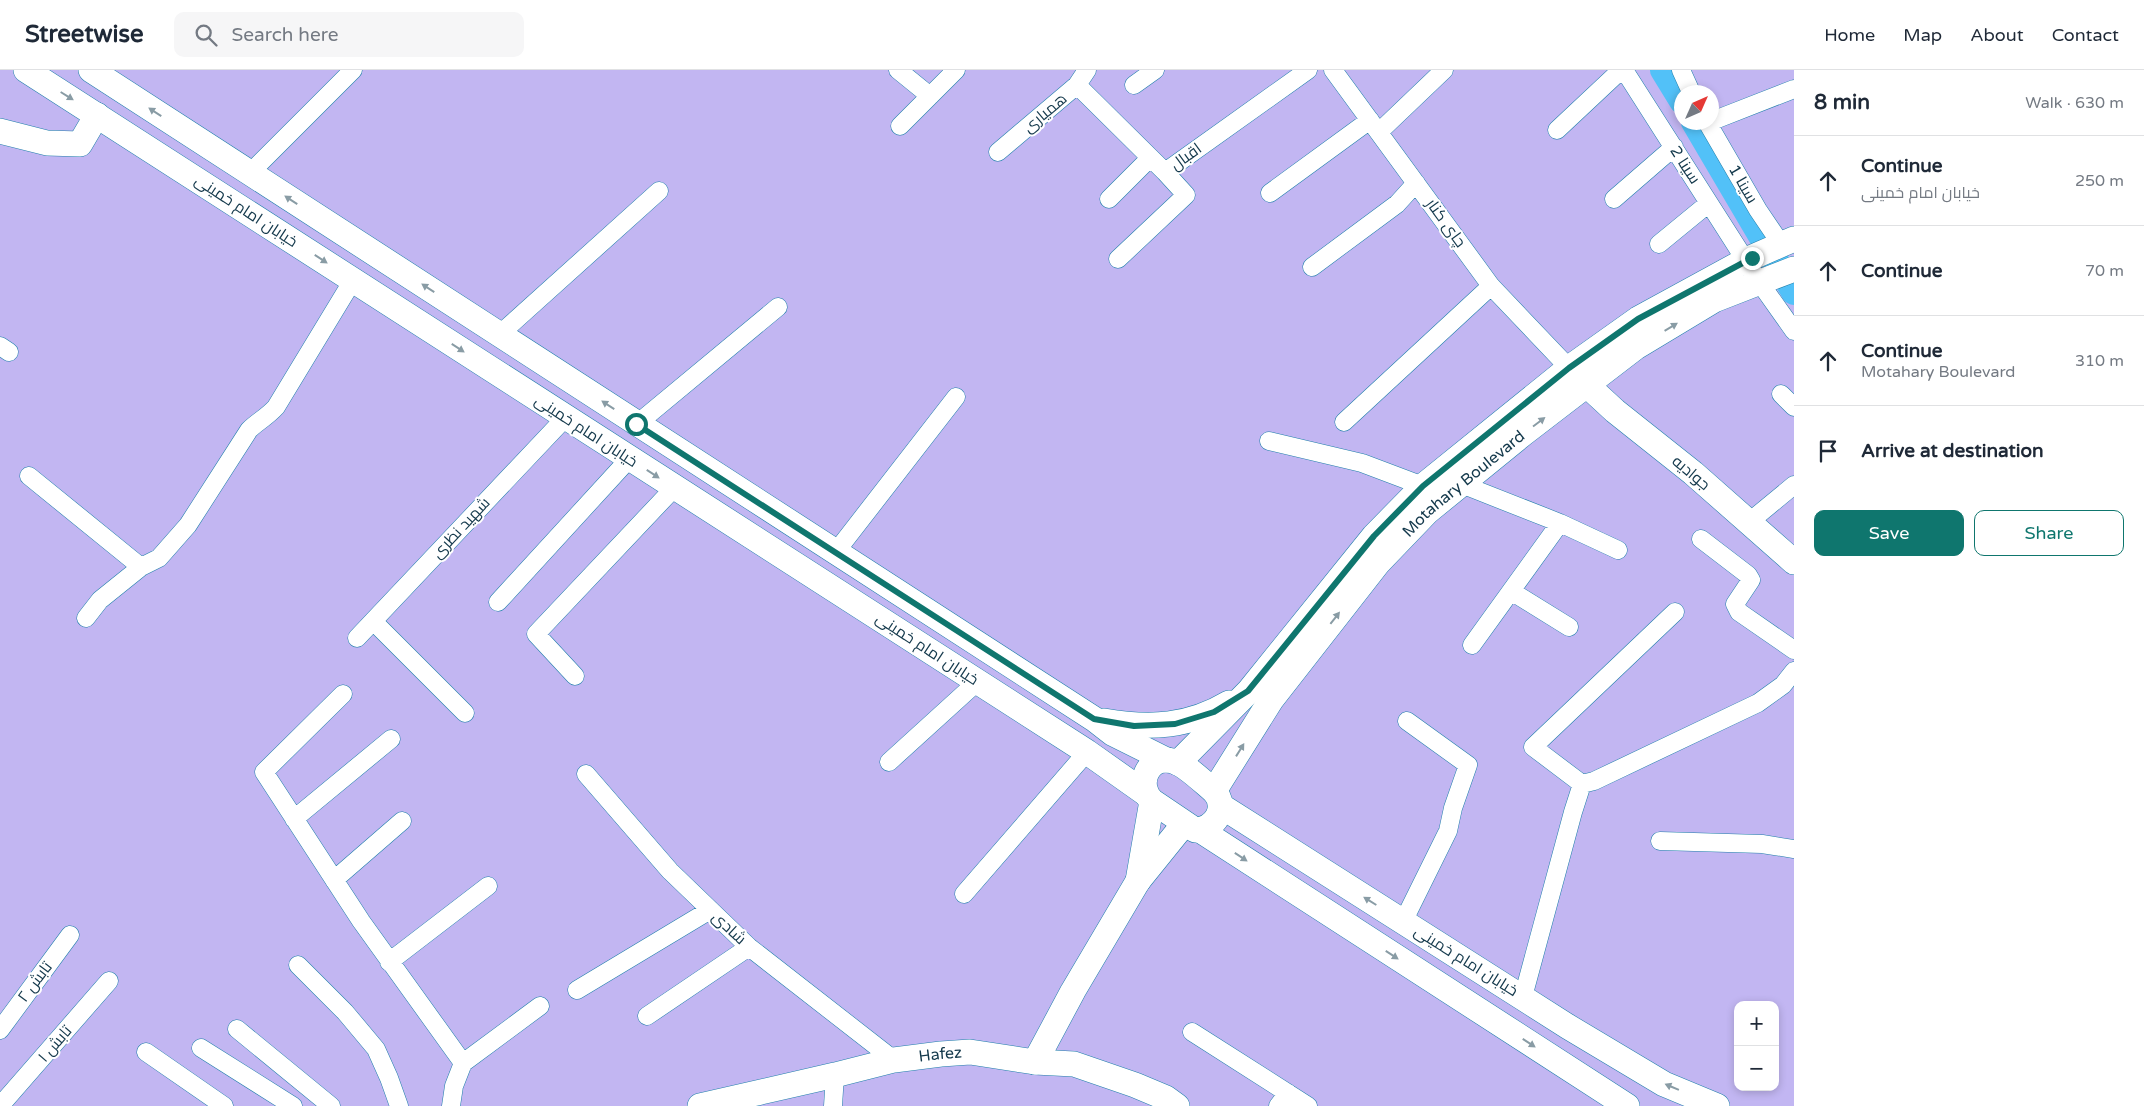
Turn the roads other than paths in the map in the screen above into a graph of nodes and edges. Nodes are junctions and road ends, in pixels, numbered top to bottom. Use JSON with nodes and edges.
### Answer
{"nodes":[{"id":1,"x":26,"y":70,"type":"edge"},
{"id":2,"x":91,"y":70,"type":"edge"},
{"id":3,"x":353,"y":70,"type":"edge"},
{"id":4,"x":898,"y":70,"type":"edge"},
{"id":5,"x":956,"y":70,"type":"edge"},
{"id":6,"x":1087,"y":70,"type":"edge"},
{"id":7,"x":1155,"y":70,"type":"edge"},
{"id":8,"x":1308,"y":70,"type":"edge"},
{"id":9,"x":1332,"y":70,"type":"edge"},
{"id":10,"x":1444,"y":70,"type":"edge"},
{"id":11,"x":1622,"y":70,"type":"edge"},
{"id":12,"x":1681,"y":70,"type":"edge"},
{"id":13,"x":1077,"y":85,"type":"junction"},
{"id":14,"x":1134,"y":85,"type":"dead end"},
{"id":15,"x":1688,"y":85,"type":"edge"},
{"id":16,"x":1794,"y":89,"type":"edge"},
{"id":17,"x":930,"y":96,"type":"junction"},
{"id":18,"x":97,"y":115,"type":"junction"},
{"id":19,"x":1719,"y":117,"type":"edge"},
{"id":20,"x":900,"y":126,"type":"dead end"},
{"id":21,"x":1374,"y":126,"type":"junction"},
{"id":22,"x":1557,"y":130,"type":"dead end"},
{"id":23,"x":1712,"y":130,"type":"edge"},
{"id":24,"x":0,"y":131,"type":"edge"},
{"id":25,"x":1674,"y":147,"type":"junction"},
{"id":26,"x":998,"y":152,"type":"dead end"},
{"id":27,"x":1150,"y":158,"type":"junction"},
{"id":28,"x":1165,"y":172,"type":"junction"},
{"id":29,"x":250,"y":173,"type":"junction"},
{"id":30,"x":1416,"y":183,"type":"junction"},
{"id":31,"x":658,"y":191,"type":"dead end"},
{"id":32,"x":1270,"y":193,"type":"dead end"},
{"id":33,"x":1109,"y":199,"type":"dead end"},
{"id":34,"x":1614,"y":199,"type":"dead end"},
{"id":35,"x":1709,"y":203,"type":"junction"},
{"id":36,"x":1659,"y":244,"type":"dead end"},
{"id":37,"x":1789,"y":255,"type":"edge"},
{"id":38,"x":1118,"y":259,"type":"dead end"},
{"id":39,"x":1749,"y":259,"type":"junction"},
{"id":40,"x":1312,"y":267,"type":"dead end"},
{"id":41,"x":353,"y":280,"type":"junction"},
{"id":42,"x":1765,"y":281,"type":"junction"},
{"id":43,"x":1491,"y":286,"type":"junction"},
{"id":44,"x":778,"y":307,"type":"dead end"},
{"id":45,"x":1794,"y":330,"type":"edge"},
{"id":46,"x":500,"y":334,"type":"junction"},
{"id":47,"x":1569,"y":368,"type":"junction"},
{"id":48,"x":1588,"y":384,"type":"junction"},
{"id":49,"x":1781,"y":394,"type":"dead end"},
{"id":50,"x":956,"y":397,"type":"dead end"},
{"id":51,"x":1794,"y":407,"type":"edge"},
{"id":52,"x":565,"y":418,"type":"junction"},
{"id":53,"x":1344,"y":422,"type":"dead end"},
{"id":54,"x":636,"y":424,"type":"junction"},
{"id":55,"x":1268,"y":441,"type":"dead end"},
{"id":56,"x":629,"y":459,"type":"junction"},
{"id":57,"x":29,"y":476,"type":"dead end"},
{"id":58,"x":1461,"y":484,"type":"junction"},
{"id":59,"x":1794,"y":485,"type":"edge"},
{"id":60,"x":1423,"y":486,"type":"junction"},
{"id":61,"x":674,"y":488,"type":"junction"},
{"id":62,"x":1748,"y":522,"type":"junction"},
{"id":63,"x":1560,"y":523,"type":"junction"},
{"id":64,"x":1701,"y":539,"type":"dead end"},
{"id":65,"x":1618,"y":550,"type":"dead end"},
{"id":66,"x":835,"y":553,"type":"junction"},
{"id":67,"x":1794,"y":562,"type":"edge"},
{"id":68,"x":141,"y":567,"type":"junction"},
{"id":69,"x":1511,"y":591,"type":"junction"},
{"id":70,"x":498,"y":602,"type":"dead end"},
{"id":71,"x":1675,"y":612,"type":"dead end"},
{"id":72,"x":86,"y":618,"type":"dead end"},
{"id":73,"x":373,"y":621,"type":"junction"},
{"id":74,"x":1569,"y":627,"type":"dead end"},
{"id":75,"x":357,"y":638,"type":"dead end"},
{"id":76,"x":1472,"y":645,"type":"dead end"},
{"id":77,"x":1794,"y":650,"type":"edge"},
{"id":78,"x":1794,"y":671,"type":"edge"},
{"id":79,"x":575,"y":676,"type":"dead end"},
{"id":80,"x":978,"y":682,"type":"junction"},
{"id":81,"x":1248,"y":691,"type":"junction"},
{"id":82,"x":343,"y":694,"type":"dead end"},
{"id":83,"x":465,"y":713,"type":"dead end"},
{"id":84,"x":1094,"y":719,"type":"junction"},
{"id":85,"x":1407,"y":721,"type":"dead end"},
{"id":86,"x":391,"y":739,"type":"dead end"},
{"id":87,"x":1087,"y":752,"type":"junction"},
{"id":88,"x":889,"y":762,"type":"dead end"},
{"id":89,"x":1172,"y":762,"type":"junction"},
{"id":90,"x":586,"y":774,"type":"dead end"},
{"id":91,"x":1582,"y":784,"type":"junction"},
{"id":92,"x":1148,"y":797,"type":"junction"},
{"id":93,"x":1217,"y":799,"type":"junction"},
{"id":94,"x":294,"y":819,"type":"junction"},
{"id":95,"x":402,"y":821,"type":"dead end"},
{"id":96,"x":1192,"y":827,"type":"junction"},
{"id":97,"x":1660,"y":841,"type":"dead end"},
{"id":98,"x":1794,"y":849,"type":"edge"},
{"id":99,"x":334,"y":880,"type":"junction"},
{"id":100,"x":1138,"y":881,"type":"junction"},
{"id":101,"x":488,"y":886,"type":"dead end"},
{"id":102,"x":964,"y":894,"type":"dead end"},
{"id":103,"x":710,"y":910,"type":"junction"},
{"id":104,"x":1403,"y":922,"type":"junction"},
{"id":105,"x":70,"y":934,"type":"dead end"},
{"id":106,"x":749,"y":946,"type":"junction"},
{"id":107,"x":390,"y":962,"type":"junction"},
{"id":108,"x":298,"y":965,"type":"dead end"},
{"id":109,"x":109,"y":982,"type":"dead end"},
{"id":110,"x":577,"y":990,"type":"dead end"},
{"id":111,"x":1523,"y":997,"type":"junction"},
{"id":112,"x":540,"y":1006,"type":"dead end"},
{"id":113,"x":647,"y":1016,"type":"dead end"},
{"id":114,"x":237,"y":1029,"type":"dead end"},
{"id":115,"x":0,"y":1030,"type":"edge"},
{"id":116,"x":1192,"y":1032,"type":"dead end"},
{"id":117,"x":201,"y":1048,"type":"dead end"},
{"id":118,"x":146,"y":1052,"type":"dead end"},
{"id":119,"x":894,"y":1060,"type":"junction"},
{"id":120,"x":1035,"y":1062,"type":"junction"},
{"id":121,"x":463,"y":1064,"type":"junction"},
{"id":122,"x":836,"y":1075,"type":"junction"},
{"id":123,"x":1283,"y":1100,"type":"edge"},
{"id":124,"x":713,"y":1104,"type":"edge"},
{"id":125,"x":0,"y":1106,"type":"edge"},
{"id":126,"x":224,"y":1106,"type":"edge"},
{"id":127,"x":293,"y":1106,"type":"edge"},
{"id":128,"x":330,"y":1106,"type":"edge"},
{"id":129,"x":399,"y":1106,"type":"edge"},
{"id":130,"x":451,"y":1106,"type":"edge"},
{"id":131,"x":833,"y":1106,"type":"edge"},
{"id":132,"x":1177,"y":1106,"type":"edge"},
{"id":133,"x":1308,"y":1106,"type":"edge"},
{"id":134,"x":1627,"y":1106,"type":"edge"},
{"id":135,"x":1717,"y":1106,"type":"edge"}],
"edges":[{"from":1,"to":18,"type":"main road","name":"خیابان امام خمینی","one_way":true},
{"from":29,"to":2,"type":"main road","name":"خیابان امام خمینی","one_way":true},
{"from":3,"to":29,"type":"street"},
{"from":4,"to":17,"type":"street"},
{"from":5,"to":17,"type":"street"},
{"from":6,"to":13,"type":"street","name":"همیاری"},
{"from":7,"to":14,"type":"street"},
{"from":8,"to":28,"type":"street","name":"اقبال"},
{"from":9,"to":21,"type":"street","name":"چای کنار"},
{"from":10,"to":21,"type":"street"},
{"from":11,"to":22,"type":"street","name":"سینا 2"},
{"from":11,"to":25,"type":"street","name":"سینا 2"},
{"from":12,"to":15,"type":"street"},
{"from":13,"to":26,"type":"street","name":"همیاری"},
{"from":13,"to":27,"type":"street","name":"اقبال"},
{"from":16,"to":19,"type":"street"},
{"from":17,"to":20,"type":"street"},
{"from":18,"to":24,"type":"main road"},
{"from":18,"to":41,"type":"main road","name":"خیابان امام خمینی","one_way":true},
{"from":21,"to":30,"type":"street","name":"چای کنار"},
{"from":21,"to":32,"type":"street"},
{"from":23,"to":37,"type":"street","name":"سینا 1"},
{"from":25,"to":34,"type":"street"},
{"from":25,"to":35,"type":"street","name":"سینا 2"},
{"from":27,"to":28,"type":"street","name":"اقبال"},
{"from":27,"to":33,"type":"street"},
{"from":28,"to":38,"type":"street"},
{"from":46,"to":29,"type":"main road","name":"خیابان امام خمینی","one_way":true},
{"from":30,"to":40,"type":"street"},
{"from":30,"to":43,"type":"street","name":"چای کنار"},
{"from":31,"to":46,"type":"street"},
{"from":35,"to":36,"type":"street"},
{"from":35,"to":39,"type":"street","name":"سینا 2"},
{"from":37,"to":39,"type":"main road","name":"Motahary Boulevard"},
{"from":37,"to":42,"type":"main road","name":"Motahary Boulevard"},
{"from":39,"to":42,"type":"street","name":"سینا 2"},
{"from":39,"to":47,"type":"main road","name":"Motahary Boulevard"},
{"from":41,"to":52,"type":"main road","name":"خیابان امام خمینی","one_way":true},
{"from":41,"to":68,"type":"street"},
{"from":42,"to":45,"type":"street","name":"سینا 2"},
{"from":48,"to":42,"type":"main road","name":"Motahary Boulevard","one_way":true},
{"from":43,"to":47,"type":"street","name":"چای کنار"},
{"from":43,"to":53,"type":"street"},
{"from":44,"to":54,"type":"street"},
{"from":54,"to":46,"type":"main road","name":"خیابان امام خمینی","one_way":true},
{"from":47,"to":48,"type":"main road","name":"جوادیه"},
{"from":47,"to":60,"type":"main road","name":"Motahary Boulevard"},
{"from":58,"to":48,"type":"main road","name":"Motahary Boulevard","one_way":true},
{"from":48,"to":62,"type":"main road","name":"جوادیه"},
{"from":49,"to":51,"type":"street"},
{"from":50,"to":66,"type":"street"},
{"from":52,"to":56,"type":"main road","name":"خیابان امام خمینی"},
{"from":52,"to":73,"type":"street","name":"شهید نظری"},
{"from":54,"to":66,"type":"main road","name":"خیابان امام خمینی"},
{"from":55,"to":60,"type":"street"},
{"from":56,"to":61,"type":"main road","name":"خیابان امام خمینی","one_way":true},
{"from":56,"to":70,"type":"street"},
{"from":57,"to":68,"type":"street"},
{"from":58,"to":63,"type":"street"},
{"from":93,"to":58,"type":"main road","name":"Motahary Boulevard","one_way":true},
{"from":59,"to":62,"type":"street"},
{"from":60,"to":81,"type":"main road","name":"Motahary Boulevard"},
{"from":61,"to":79,"type":"street"},
{"from":61,"to":80,"type":"main road","name":"خیابان امام خمینی"},
{"from":62,"to":67,"type":"main road","name":"جوادیه"},
{"from":63,"to":65,"type":"street"},
{"from":63,"to":69,"type":"street"},
{"from":64,"to":77,"type":"street"},
{"from":66,"to":84,"type":"main road","name":"خیابان امام خمینی"},
{"from":68,"to":72,"type":"street"},
{"from":69,"to":74,"type":"street"},
{"from":69,"to":76,"type":"street"},
{"from":71,"to":91,"type":"street"},
{"from":73,"to":75,"type":"street","name":"شهید نظری"},
{"from":73,"to":83,"type":"street"},
{"from":78,"to":91,"type":"street"},
{"from":80,"to":87,"type":"main road","name":"خیابان امام خمینی"},
{"from":80,"to":88,"type":"street"},
{"from":81,"to":84,"type":"main road"},
{"from":81,"to":89,"type":"main road","name":"Motahary Boulevard"},
{"from":82,"to":94,"type":"street"},
{"from":84,"to":89,"type":"main road","name":"خیابان امام خمینی"},
{"from":85,"to":104,"type":"street"},
{"from":86,"to":94,"type":"street"},
{"from":87,"to":92,"type":"main road","name":"خیابان امام خمینی"},
{"from":87,"to":102,"type":"street"},
{"from":89,"to":92,"type":"main road","name":"Motahary Boulevard"},
{"from":89,"to":93,"type":"main road","name":"خیابان امام خمینی"},
{"from":90,"to":103,"type":"street","name":"شادی"},
{"from":91,"to":111,"type":"street"},
{"from":92,"to":96,"type":"main road","name":"خیابان امام خمینی"},
{"from":92,"to":100,"type":"main road"},
{"from":93,"to":96,"type":"main road","name":"Motahary Boulevard"},
{"from":104,"to":93,"type":"main road","name":"خیابان امام خمینی","one_way":true},
{"from":94,"to":99,"type":"street"},
{"from":95,"to":99,"type":"street"},
{"from":96,"to":100,"type":"main road","name":"Motahary Boulevard"},
{"from":96,"to":134,"type":"main road","name":"خیابان امام خمینی","one_way":true},
{"from":97,"to":98,"type":"street"},
{"from":99,"to":107,"type":"street"},
{"from":100,"to":120,"type":"main road"},
{"from":101,"to":107,"type":"street"},
{"from":103,"to":106,"type":"street","name":"شادی"},
{"from":103,"to":110,"type":"street"},
{"from":104,"to":111,"type":"main road","name":"خیابان امام خمینی"},
{"from":105,"to":115,"type":"street","name":"تابش ۲"},
{"from":106,"to":113,"type":"street"},
{"from":106,"to":119,"type":"street","name":"شادی"},
{"from":107,"to":121,"type":"street"},
{"from":108,"to":129,"type":"street"},
{"from":109,"to":125,"type":"street","name":"تابش ۱"},
{"from":135,"to":111,"type":"main road","name":"خیابان امام خمینی","one_way":true},
{"from":112,"to":121,"type":"street"},
{"from":114,"to":128,"type":"street"},
{"from":116,"to":123,"type":"street"},
{"from":117,"to":127,"type":"street"},
{"from":118,"to":126,"type":"street"},
{"from":119,"to":120,"type":"main road","name":"Hafez"},
{"from":119,"to":122,"type":"main road","name":"Hafez"},
{"from":120,"to":132,"type":"main road","name":"Hafez"},
{"from":121,"to":130,"type":"street"},
{"from":122,"to":124,"type":"main road","name":"Hafez"},
{"from":122,"to":131,"type":"street"},
{"from":123,"to":133,"type":"street"}]}
